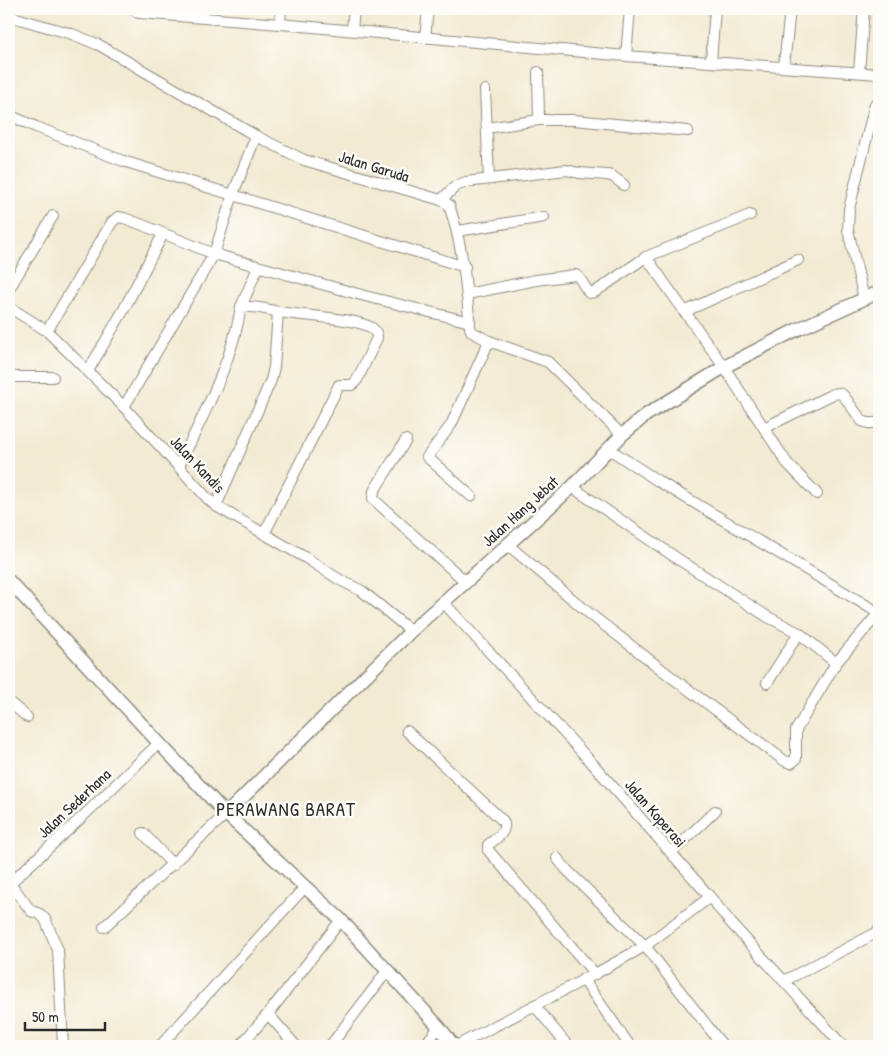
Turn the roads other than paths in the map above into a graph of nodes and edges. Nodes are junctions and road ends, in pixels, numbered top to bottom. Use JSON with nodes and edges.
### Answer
{"nodes":[{"id":1,"x":132,"y":9,"type":"edge"},
{"id":2,"x":282,"y":9,"type":"edge"},
{"id":3,"x":354,"y":9,"type":"edge"},
{"id":4,"x":428,"y":9,"type":"edge"},
{"id":5,"x":630,"y":9,"type":"edge"},
{"id":6,"x":715,"y":9,"type":"edge"},
{"id":7,"x":790,"y":9,"type":"edge"},
{"id":8,"x":864,"y":9,"type":"edge"},
{"id":9,"x":206,"y":13,"type":"edge"},
{"id":10,"x":9,"y":16,"type":"edge"},
{"id":11,"x":280,"y":24,"type":"junction"},
{"id":12,"x":352,"y":30,"type":"junction"},
{"id":13,"x":425,"y":38,"type":"junction"},
{"id":14,"x":626,"y":56,"type":"junction"},
{"id":15,"x":711,"y":61,"type":"junction"},
{"id":16,"x":784,"y":66,"type":"junction"},
{"id":17,"x":538,"y":72,"type":"dead end"},
{"id":18,"x":859,"y":72,"type":"junction"},
{"id":19,"x":879,"y":74,"type":"edge"},
{"id":20,"x":485,"y":90,"type":"dead end"},
{"id":21,"x":874,"y":104,"type":"dead end"},
{"id":22,"x":9,"y":115,"type":"edge"},
{"id":23,"x":539,"y":120,"type":"junction"},
{"id":24,"x":487,"y":128,"type":"junction"},
{"id":25,"x":688,"y":132,"type":"dead end"},
{"id":26,"x":256,"y":136,"type":"junction"},
{"id":27,"x":489,"y":179,"type":"junction"},
{"id":28,"x":624,"y":185,"type":"dead end"},
{"id":29,"x":233,"y":194,"type":"junction"},
{"id":30,"x":441,"y":200,"type":"junction"},
{"id":31,"x":750,"y":215,"type":"dead end"},
{"id":32,"x":53,"y":216,"type":"dead end"},
{"id":33,"x":544,"y":217,"type":"dead end"},
{"id":34,"x":458,"y":231,"type":"junction"},
{"id":35,"x":163,"y":234,"type":"junction"},
{"id":36,"x":214,"y":254,"type":"junction"},
{"id":37,"x":646,"y":257,"type":"junction"},
{"id":38,"x":798,"y":260,"type":"dead end"},
{"id":39,"x":258,"y":267,"type":"junction"},
{"id":40,"x":465,"y":267,"type":"junction"},
{"id":41,"x":9,"y":290,"type":"edge"},
{"id":42,"x":879,"y":292,"type":"edge"},
{"id":43,"x":467,"y":294,"type":"junction"},
{"id":44,"x":864,"y":299,"type":"junction"},
{"id":45,"x":9,"y":307,"type":"edge"},
{"id":46,"x":241,"y":307,"type":"junction"},
{"id":47,"x":278,"y":312,"type":"junction"},
{"id":48,"x":684,"y":312,"type":"junction"},
{"id":49,"x":470,"y":322,"type":"junction"},
{"id":50,"x":47,"y":331,"type":"junction"},
{"id":51,"x":489,"y":341,"type":"junction"},
{"id":52,"x":724,"y":367,"type":"junction"},
{"id":53,"x":88,"y":371,"type":"junction"},
{"id":54,"x":9,"y":377,"type":"edge"},
{"id":55,"x":53,"y":377,"type":"dead end"},
{"id":56,"x":124,"y":407,"type":"junction"},
{"id":57,"x":879,"y":422,"type":"edge"},
{"id":58,"x":764,"y":428,"type":"junction"},
{"id":59,"x":622,"y":435,"type":"junction"},
{"id":60,"x":406,"y":440,"type":"dead end"},
{"id":61,"x":609,"y":449,"type":"junction"},
{"id":62,"x":179,"y":466,"type":"junction"},
{"id":63,"x":572,"y":487,"type":"junction"},
{"id":64,"x":817,"y":494,"type":"dead end"},
{"id":65,"x":471,"y":496,"type":"dead end"},
{"id":66,"x":216,"y":506,"type":"junction"},
{"id":67,"x":264,"y":534,"type":"junction"},
{"id":68,"x":507,"y":544,"type":"junction"},
{"id":69,"x":466,"y":582,"type":"junction"},
{"id":70,"x":10,"y":586,"type":"edge"},
{"id":71,"x":443,"y":602,"type":"junction"},
{"id":72,"x":879,"y":613,"type":"edge"},
{"id":73,"x":411,"y":631,"type":"junction"},
{"id":74,"x":799,"y":633,"type":"junction"},
{"id":75,"x":836,"y":663,"type":"junction"},
{"id":76,"x":767,"y":683,"type":"dead end"},
{"id":77,"x":9,"y":702,"type":"edge"},
{"id":78,"x":26,"y":717,"type":"dead end"},
{"id":79,"x":407,"y":731,"type":"dead end"},
{"id":80,"x":158,"y":743,"type":"junction"},
{"id":81,"x":715,"y":811,"type":"dead end"},
{"id":82,"x":226,"y":814,"type":"junction"},
{"id":83,"x":143,"y":833,"type":"dead end"},
{"id":84,"x":671,"y":853,"type":"junction"},
{"id":85,"x":557,"y":858,"type":"dead end"},
{"id":86,"x":173,"y":864,"type":"junction"},
{"id":87,"x":9,"y":884,"type":"edge"},
{"id":88,"x":305,"y":887,"type":"junction"},
{"id":89,"x":710,"y":896,"type":"junction"},
{"id":90,"x":341,"y":920,"type":"junction"},
{"id":91,"x":104,"y":927,"type":"dead end"},
{"id":92,"x":879,"y":930,"type":"edge"},
{"id":93,"x":645,"y":946,"type":"junction"},
{"id":94,"x":388,"y":970,"type":"junction"},
{"id":95,"x":595,"y":974,"type":"junction"},
{"id":96,"x":583,"y":979,"type":"junction"},
{"id":97,"x":784,"y":981,"type":"junction"},
{"id":98,"x":534,"y":1005,"type":"junction"},
{"id":99,"x":268,"y":1014,"type":"junction"},
{"id":100,"x":439,"y":1027,"type":"junction"},
{"id":101,"x":63,"y":1046,"type":"edge"},
{"id":102,"x":160,"y":1046,"type":"edge"},
{"id":103,"x":240,"y":1046,"type":"edge"},
{"id":104,"x":296,"y":1046,"type":"edge"},
{"id":105,"x":330,"y":1046,"type":"edge"},
{"id":106,"x":424,"y":1046,"type":"edge"},
{"id":107,"x":455,"y":1046,"type":"edge"},
{"id":108,"x":568,"y":1046,"type":"edge"},
{"id":109,"x":630,"y":1046,"type":"edge"},
{"id":110,"x":723,"y":1046,"type":"edge"},
{"id":111,"x":843,"y":1046,"type":"edge"}],
"edges":[{"from":1,"to":9,"type":"street"},
{"from":2,"to":11,"type":"street"},
{"from":3,"to":12,"type":"street"},
{"from":4,"to":13,"type":"street"},
{"from":5,"to":14,"type":"street"},
{"from":6,"to":15,"type":"street"},
{"from":7,"to":16,"type":"street"},
{"from":8,"to":18,"type":"street"},
{"from":9,"to":11,"type":"street"},
{"from":10,"to":26,"type":"street","name":"Jalan Garuda"},
{"from":11,"to":12,"type":"street"},
{"from":12,"to":13,"type":"street"},
{"from":13,"to":14,"type":"street"},
{"from":14,"to":15,"type":"street"},
{"from":15,"to":16,"type":"street"},
{"from":16,"to":18,"type":"street"},
{"from":17,"to":23,"type":"street"},
{"from":18,"to":19,"type":"street"},
{"from":20,"to":24,"type":"street"},
{"from":21,"to":44,"type":"street"},
{"from":22,"to":29,"type":"street"},
{"from":23,"to":24,"type":"street"},
{"from":23,"to":25,"type":"street"},
{"from":24,"to":27,"type":"street"},
{"from":26,"to":29,"type":"street"},
{"from":26,"to":30,"type":"street","name":"Jalan Garuda"},
{"from":27,"to":28,"type":"street"},
{"from":27,"to":30,"type":"street"},
{"from":29,"to":36,"type":"street"},
{"from":29,"to":40,"type":"street"},
{"from":30,"to":34,"type":"street"},
{"from":31,"to":37,"type":"street"},
{"from":32,"to":41,"type":"street"},
{"from":33,"to":34,"type":"street"},
{"from":34,"to":40,"type":"street"},
{"from":35,"to":36,"type":"street"},
{"from":35,"to":50,"type":"street"},
{"from":35,"to":53,"type":"street"},
{"from":36,"to":39,"type":"street"},
{"from":36,"to":56,"type":"street"},
{"from":37,"to":43,"type":"street"},
{"from":37,"to":48,"type":"street"},
{"from":38,"to":48,"type":"street"},
{"from":39,"to":46,"type":"street"},
{"from":39,"to":49,"type":"street"},
{"from":40,"to":43,"type":"street"},
{"from":42,"to":44,"type":"street","name":"Jalan Hang Jebat"},
{"from":43,"to":49,"type":"street"},
{"from":44,"to":52,"type":"street","name":"Jalan Hang Jebat"},
{"from":45,"to":50,"type":"street","name":"Jalan Kandis"},
{"from":46,"to":47,"type":"street"},
{"from":46,"to":62,"type":"street"},
{"from":47,"to":66,"type":"street"},
{"from":47,"to":67,"type":"street"},
{"from":48,"to":52,"type":"street"},
{"from":49,"to":51,"type":"street"},
{"from":50,"to":53,"type":"street","name":"Jalan Kandis"},
{"from":51,"to":59,"type":"street"},
{"from":51,"to":65,"type":"street"},
{"from":52,"to":58,"type":"street"},
{"from":52,"to":59,"type":"street","name":"Jalan Hang Jebat"},
{"from":53,"to":56,"type":"street","name":"Jalan Kandis"},
{"from":54,"to":55,"type":"street"},
{"from":56,"to":62,"type":"street","name":"Jalan Kandis"},
{"from":57,"to":58,"type":"street"},
{"from":58,"to":64,"type":"street"},
{"from":59,"to":61,"type":"street","name":"Jalan Hang Jebat"},
{"from":60,"to":69,"type":"street"},
{"from":61,"to":63,"type":"street","name":"Jalan Hang Jebat"},
{"from":61,"to":72,"type":"street"},
{"from":62,"to":66,"type":"street","name":"Jalan Kandis"},
{"from":63,"to":68,"type":"street","name":"Jalan Hang Jebat"},
{"from":63,"to":74,"type":"street"},
{"from":66,"to":67,"type":"street","name":"Jalan Kandis"},
{"from":67,"to":73,"type":"street","name":"Jalan Kandis"},
{"from":68,"to":69,"type":"street","name":"Jalan Hang Jebat"},
{"from":68,"to":75,"type":"street"},
{"from":69,"to":71,"type":"street","name":"Jalan Hang Jebat"},
{"from":70,"to":80,"type":"street"},
{"from":71,"to":73,"type":"street","name":"Jalan Hang Jebat"},
{"from":71,"to":84,"type":"street","name":"Jalan Koperasi"},
{"from":72,"to":75,"type":"street"},
{"from":73,"to":82,"type":"street","name":"Jalan Hang Jebat"},
{"from":74,"to":75,"type":"street"},
{"from":74,"to":76,"type":"street"},
{"from":77,"to":78,"type":"street"},
{"from":79,"to":95,"type":"street"},
{"from":80,"to":82,"type":"street"},
{"from":80,"to":87,"type":"street","name":"Jalan Sederhana"},
{"from":81,"to":84,"type":"street"},
{"from":82,"to":86,"type":"street"},
{"from":82,"to":88,"type":"street"},
{"from":83,"to":86,"type":"street"},
{"from":84,"to":89,"type":"street","name":"Jalan Koperasi"},
{"from":85,"to":93,"type":"street"},
{"from":86,"to":91,"type":"street"},
{"from":87,"to":101,"type":"street"},
{"from":88,"to":90,"type":"street"},
{"from":88,"to":102,"type":"street"},
{"from":89,"to":93,"type":"street"},
{"from":89,"to":97,"type":"street","name":"Jalan Koperasi"},
{"from":90,"to":94,"type":"street"},
{"from":90,"to":99,"type":"street"},
{"from":92,"to":97,"type":"street"},
{"from":93,"to":95,"type":"street"},
{"from":93,"to":110,"type":"street"},
{"from":94,"to":100,"type":"street"},
{"from":94,"to":105,"type":"street"},
{"from":95,"to":96,"type":"street"},
{"from":96,"to":98,"type":"street"},
{"from":96,"to":109,"type":"street"},
{"from":97,"to":111,"type":"street","name":"Jalan Koperasi"},
{"from":98,"to":107,"type":"street"},
{"from":98,"to":108,"type":"street"},
{"from":99,"to":103,"type":"street"},
{"from":99,"to":104,"type":"street"},
{"from":100,"to":106,"type":"street"},
{"from":100,"to":107,"type":"street"}]}
